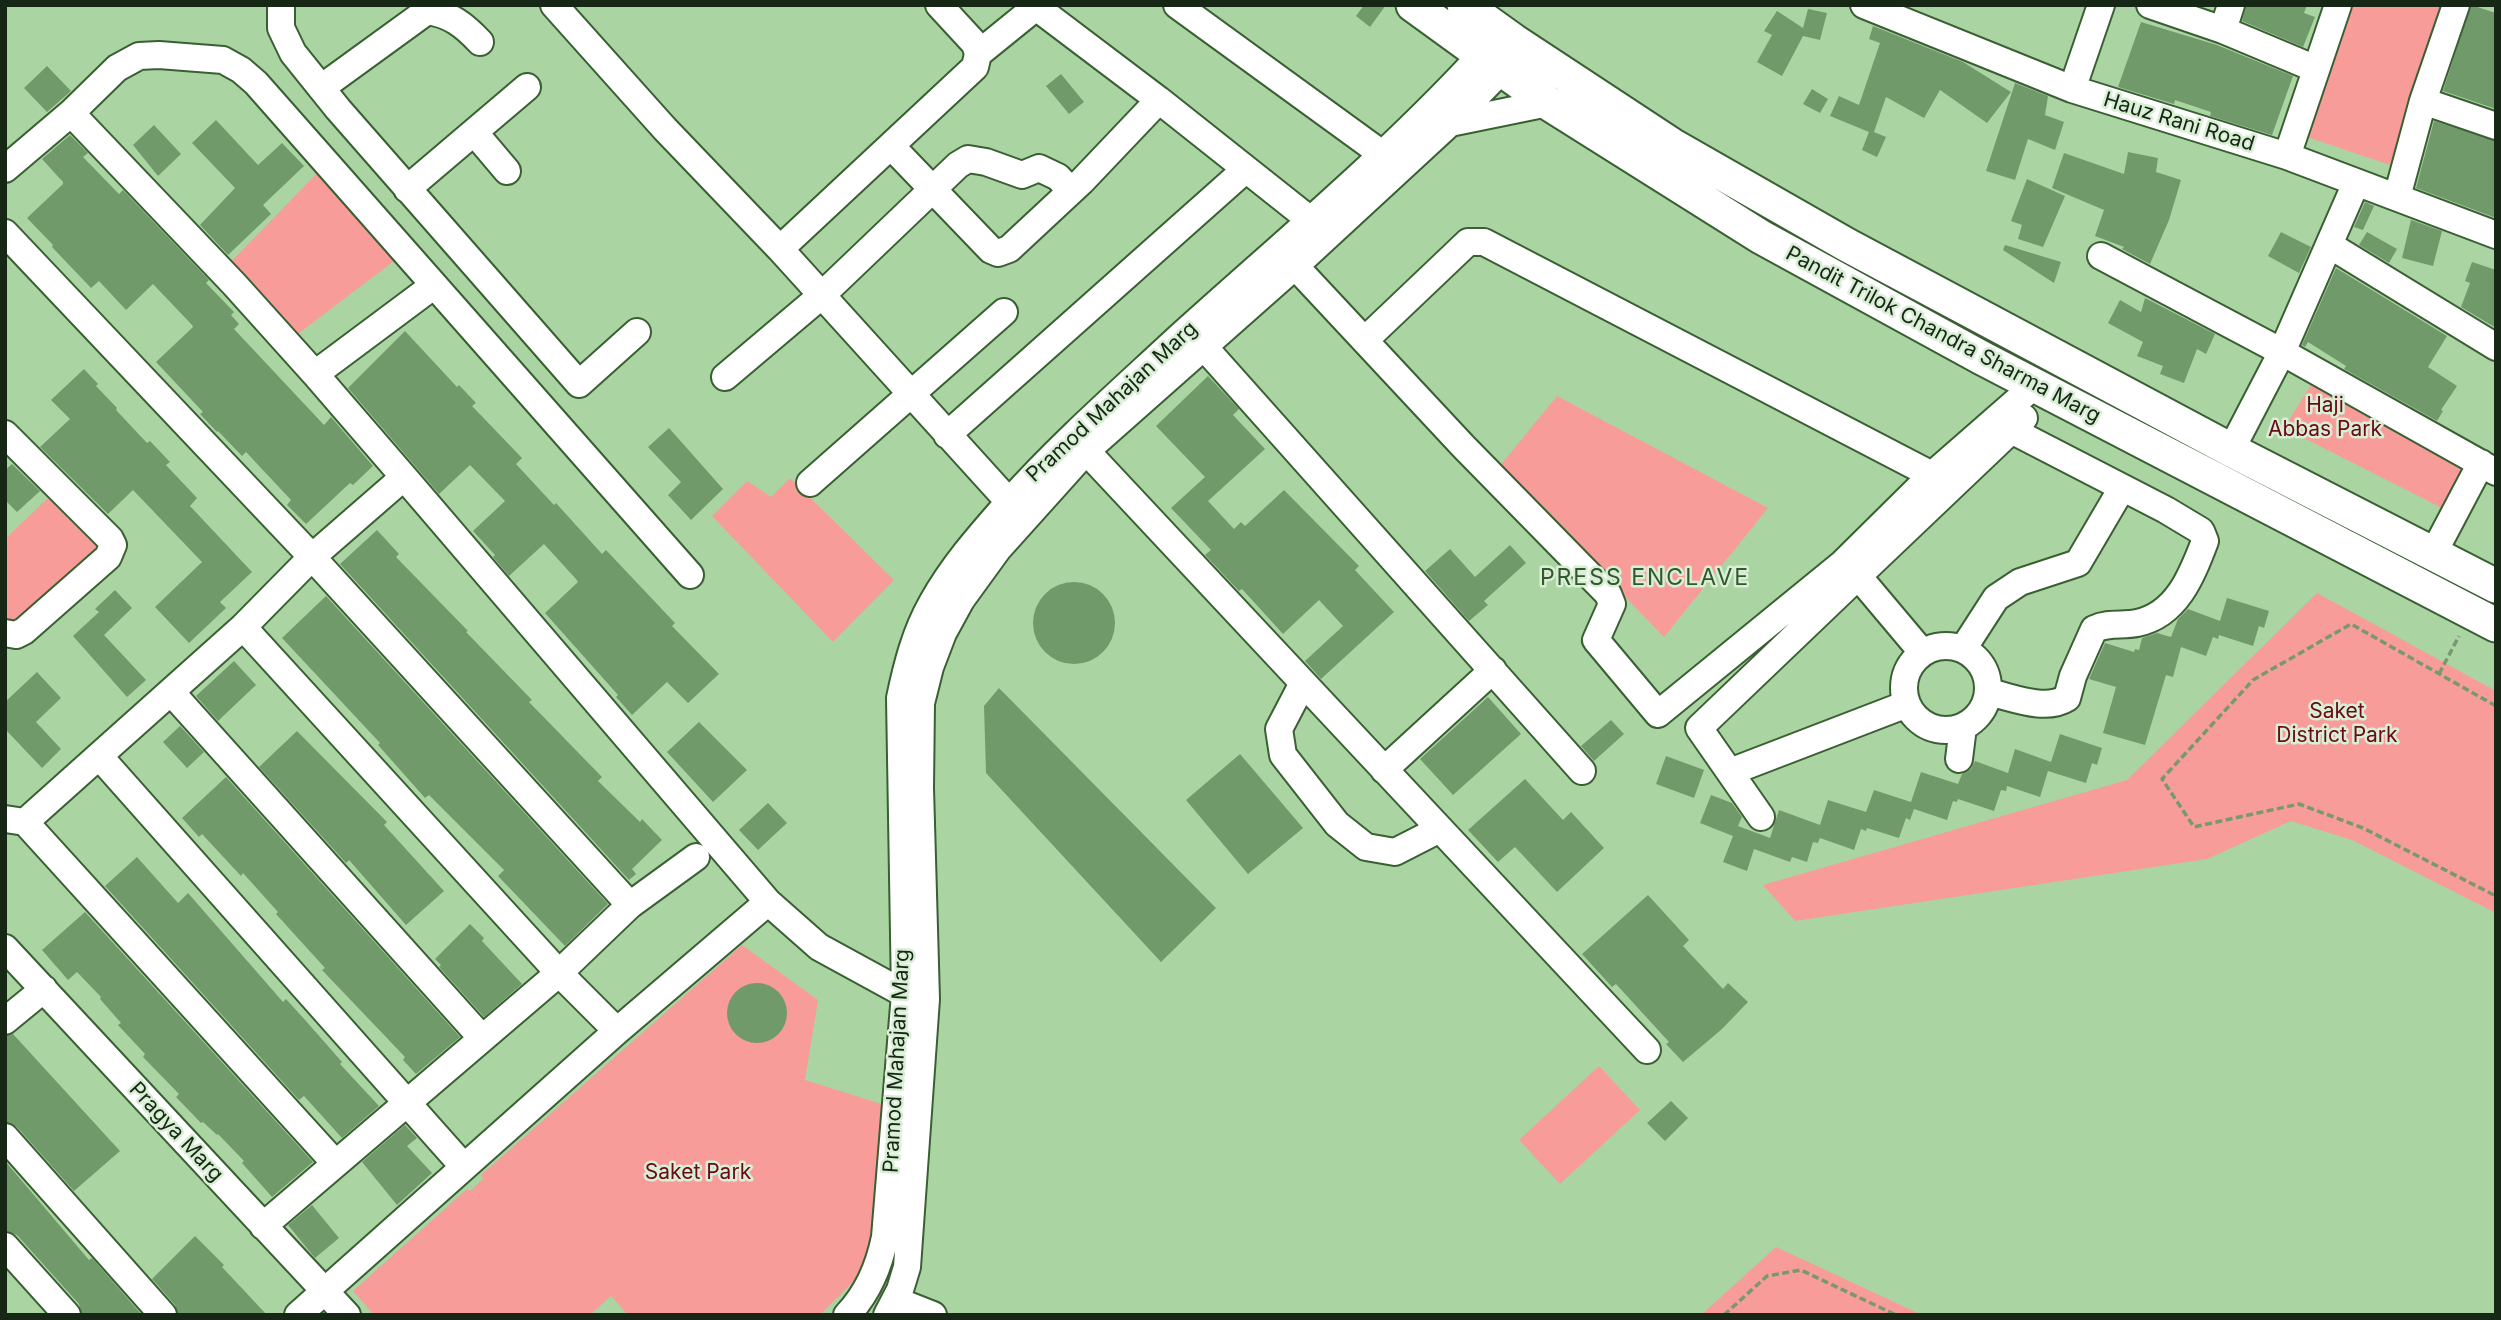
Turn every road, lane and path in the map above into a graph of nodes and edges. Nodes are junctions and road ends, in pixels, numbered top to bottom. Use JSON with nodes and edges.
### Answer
{"nodes":[{"id":1,"x":281,"y":5,"type":"edge"},
{"id":2,"x":554,"y":5,"type":"edge"},
{"id":3,"x":939,"y":5,"type":"edge"},
{"id":4,"x":1177,"y":5,"type":"edge"},
{"id":5,"x":1413,"y":5,"type":"edge"},
{"id":6,"x":1464,"y":5,"type":"edge"},
{"id":7,"x":1864,"y":5,"type":"edge"},
{"id":8,"x":2101,"y":5,"type":"edge"},
{"id":9,"x":2150,"y":5,"type":"edge"},
{"id":10,"x":2231,"y":5,"type":"edge"},
{"id":11,"x":2338,"y":5,"type":"edge"},
{"id":12,"x":2456,"y":5,"type":"edge"},
{"id":13,"x":1036,"y":7,"type":"edge"},
{"id":14,"x":2223,"y":30,"type":"junction"},
{"id":15,"x":480,"y":42,"type":"dead end"},
{"id":16,"x":1501,"y":50,"type":"junction"},
{"id":17,"x":978,"y":54,"type":"junction"},
{"id":18,"x":2316,"y":69,"type":"junction"},
{"id":19,"x":2077,"y":75,"type":"dead end"},
{"id":20,"x":527,"y":87,"type":"dead end"},
{"id":21,"x":321,"y":88,"type":"junction"},
{"id":22,"x":1159,"y":100,"type":"junction"},
{"id":23,"x":2423,"y":101,"type":"junction"},
{"id":24,"x":1548,"y":103,"type":"junction"},
{"id":25,"x":71,"y":113,"type":"junction"},
{"id":26,"x":1450,"y":123,"type":"junction"},
{"id":27,"x":2496,"y":126,"type":"edge"},
{"id":28,"x":474,"y":132,"type":"junction"},
{"id":29,"x":891,"y":146,"type":"junction"},
{"id":30,"x":1382,"y":154,"type":"junction"},
{"id":31,"x":2287,"y":156,"type":"junction"},
{"id":32,"x":5,"y":169,"type":"edge"},
{"id":33,"x":1246,"y":169,"type":"junction"},
{"id":34,"x":507,"y":171,"type":"dead end"},
{"id":35,"x":2356,"y":183,"type":"junction"},
{"id":36,"x":407,"y":189,"type":"junction"},
{"id":37,"x":933,"y":191,"type":"junction"},
{"id":38,"x":1071,"y":191,"type":"junction"},
{"id":39,"x":2397,"y":197,"type":"junction"},
{"id":40,"x":1309,"y":219,"type":"junction"},
{"id":41,"x":5,"y":233,"type":"edge"},
{"id":42,"x":2496,"y":235,"type":"edge"},
{"id":43,"x":2331,"y":246,"type":"junction"},
{"id":44,"x":780,"y":249,"type":"junction"},
{"id":45,"x":2101,"y":256,"type":"dead end"},
{"id":46,"x":1295,"y":265,"type":"junction"},
{"id":47,"x":433,"y":286,"type":"junction"},
{"id":48,"x":822,"y":295,"type":"junction"},
{"id":49,"x":1004,"y":312,"type":"dead end"},
{"id":50,"x":637,"y":332,"type":"dead end"},
{"id":51,"x":1364,"y":340,"type":"junction"},
{"id":52,"x":1204,"y":347,"type":"junction"},
{"id":53,"x":2496,"y":347,"type":"edge"},
{"id":54,"x":2282,"y":352,"type":"junction"},
{"id":55,"x":315,"y":374,"type":"junction"},
{"id":56,"x":724,"y":377,"type":"dead end"},
{"id":57,"x":2043,"y":389,"type":"junction"},
{"id":58,"x":911,"y":394,"type":"junction"},
{"id":59,"x":2011,"y":430,"type":"junction"},
{"id":60,"x":5,"y":434,"type":"edge"},
{"id":61,"x":947,"y":435,"type":"junction"},
{"id":62,"x":1079,"y":443,"type":"junction"},
{"id":63,"x":2231,"y":450,"type":"junction"},
{"id":64,"x":2488,"y":468,"type":"edge"},
{"id":65,"x":1933,"y":475,"type":"junction"},
{"id":66,"x":404,"y":477,"type":"junction"},
{"id":67,"x":810,"y":483,"type":"dead end"},
{"id":68,"x":2122,"y":488,"type":"junction"},
{"id":69,"x":1018,"y":511,"type":"junction"},
{"id":70,"x":2433,"y":554,"type":"junction"},
{"id":71,"x":313,"y":557,"type":"junction"},
{"id":72,"x":690,"y":575,"type":"dead end"},
{"id":73,"x":1858,"y":576,"type":"junction"},
{"id":74,"x":2496,"y":586,"type":"edge"},
{"id":75,"x":2484,"y":618,"type":"edge"},
{"id":76,"x":243,"y":627,"type":"junction"},
{"id":77,"x":5,"y":633,"type":"edge"},
{"id":78,"x":1963,"y":649,"type":"junction"},
{"id":79,"x":1922,"y":652,"type":"junction"},
{"id":80,"x":1493,"y":670,"type":"junction"},
{"id":81,"x":2439,"y":674,"type":"junction"},
{"id":82,"x":1303,"y":683,"type":"junction"},
{"id":83,"x":170,"y":692,"type":"junction"},
{"id":84,"x":1988,"y":692,"type":"junction"},
{"id":85,"x":1907,"y":704,"type":"junction"},
{"id":86,"x":2496,"y":706,"type":"edge"},
{"id":87,"x":1963,"y":727,"type":"junction"},
{"id":88,"x":99,"y":756,"type":"junction"},
{"id":89,"x":1959,"y":759,"type":"dead end"},
{"id":90,"x":1384,"y":770,"type":"junction"},
{"id":91,"x":1582,"y":771,"type":"dead end"},
{"id":92,"x":1730,"y":772,"type":"junction"},
{"id":93,"x":1761,"y":817,"type":"dead end"},
{"id":94,"x":15,"y":820,"type":"edge"},
{"id":95,"x":1440,"y":829,"type":"junction"},
{"id":96,"x":696,"y":857,"type":"dead end"},
{"id":97,"x":2496,"y":896,"type":"edge"},
{"id":98,"x":768,"y":902,"type":"junction"},
{"id":99,"x":630,"y":905,"type":"junction"},
{"id":100,"x":5,"y":948,"type":"edge"},
{"id":101,"x":559,"y":973,"type":"junction"},
{"id":102,"x":44,"y":989,"type":"junction"},
{"id":103,"x":915,"y":997,"type":"junction"},
{"id":104,"x":5,"y":1021,"type":"edge"},
{"id":105,"x":617,"y":1031,"type":"junction"},
{"id":106,"x":481,"y":1037,"type":"junction"},
{"id":107,"x":1647,"y":1050,"type":"dead end"},
{"id":108,"x":406,"y":1101,"type":"junction"},
{"id":109,"x":5,"y":1137,"type":"edge"},
{"id":110,"x":335,"y":1163,"type":"junction"},
{"id":111,"x":464,"y":1167,"type":"junction"},
{"id":112,"x":263,"y":1226,"type":"junction"},
{"id":113,"x":5,"y":1246,"type":"edge"},
{"id":114,"x":326,"y":1291,"type":"junction"},
{"id":115,"x":891,"y":1308,"type":"edge"},
{"id":116,"x":67,"y":1315,"type":"edge"},
{"id":117,"x":163,"y":1315,"type":"edge"},
{"id":118,"x":298,"y":1315,"type":"edge"},
{"id":119,"x":347,"y":1315,"type":"edge"},
{"id":120,"x":847,"y":1315,"type":"edge"},
{"id":121,"x":933,"y":1315,"type":"edge"},
{"id":122,"x":1724,"y":1315,"type":"edge"},
{"id":123,"x":1896,"y":1315,"type":"edge"}],
"edges":[{"from":1,"to":21,"type":"street"},
{"from":2,"to":44,"type":"street"},
{"from":3,"to":17,"type":"street"},
{"from":4,"to":30,"type":"street"},
{"from":5,"to":16,"type":"main road","name":"Pandit Trilok Chandra Sharma Marg"},
{"from":6,"to":16,"type":"main road","name":"Pandit Trilok Chandra Sharma Marg"},
{"from":7,"to":31,"type":"street","name":"Hauz Rani Road"},
{"from":8,"to":19,"type":"street"},
{"from":9,"to":14,"type":"street"},
{"from":10,"to":14,"type":"street"},
{"from":11,"to":18,"type":"street"},
{"from":12,"to":23,"type":"street"},
{"from":13,"to":17,"type":"street"},
{"from":13,"to":22,"type":"street"},
{"from":14,"to":18,"type":"street"},
{"from":15,"to":21,"type":"street"},
{"from":16,"to":24,"type":"main road","name":"Pandit Trilok Chandra Sharma Marg"},
{"from":16,"to":26,"type":"street","name":"Pramod Mahajan Marg"},
{"from":16,"to":30,"type":"street","name":"Pramod Mahajan Marg"},
{"from":16,"to":63,"type":"main road","name":"Pandit Trilok Chandra Sharma Marg"},
{"from":17,"to":29,"type":"street"},
{"from":18,"to":31,"type":"street"},
{"from":20,"to":28,"type":"street"},
{"from":21,"to":36,"type":"street"},
{"from":22,"to":33,"type":"street"},
{"from":22,"to":38,"type":"street"},
{"from":23,"to":27,"type":"street"},
{"from":23,"to":39,"type":"street"},
{"from":24,"to":26,"type":"street"},
{"from":24,"to":57,"type":"main road","name":"Pandit Trilok Chandra Sharma Marg"},
{"from":25,"to":32,"type":"street"},
{"from":25,"to":47,"type":"street"},
{"from":25,"to":55,"type":"street"},
{"from":26,"to":46,"type":"street","name":"Pramod Mahajan Marg"},
{"from":28,"to":34,"type":"street"},
{"from":28,"to":36,"type":"street"},
{"from":29,"to":37,"type":"street"},
{"from":29,"to":44,"type":"street"},
{"from":30,"to":40,"type":"street","name":"Pramod Mahajan Marg"},
{"from":31,"to":35,"type":"street","name":"Hauz Rani Road"},
{"from":33,"to":40,"type":"street"},
{"from":33,"to":61,"type":"street"},
{"from":35,"to":39,"type":"street","name":"Hauz Rani Road"},
{"from":35,"to":43,"type":"street"},
{"from":36,"to":50,"type":"street"},
{"from":37,"to":38,"type":"street"},
{"from":37,"to":38,"type":"street"},
{"from":37,"to":48,"type":"street"},
{"from":39,"to":42,"type":"street","name":"Hauz Rani Road"},
{"from":40,"to":62,"type":"street","name":"Pramod Mahajan Marg"},
{"from":41,"to":71,"type":"street"},
{"from":43,"to":53,"type":"street"},
{"from":43,"to":54,"type":"street"},
{"from":44,"to":48,"type":"street"},
{"from":45,"to":54,"type":"street"},
{"from":46,"to":51,"type":"street"},
{"from":46,"to":52,"type":"street","name":"Pramod Mahajan Marg"},
{"from":47,"to":55,"type":"street"},
{"from":47,"to":72,"type":"street"},
{"from":48,"to":56,"type":"street"},
{"from":48,"to":58,"type":"street"},
{"from":49,"to":58,"type":"street"},
{"from":51,"to":65,"type":"street"},
{"from":51,"to":65,"type":"street"},
{"from":52,"to":62,"type":"street","name":"Pramod Mahajan Marg"},
{"from":52,"to":80,"type":"street"},
{"from":54,"to":63,"type":"street"},
{"from":54,"to":64,"type":"street"},
{"from":55,"to":66,"type":"street"},
{"from":57,"to":59,"type":"street"},
{"from":57,"to":65,"type":"street"},
{"from":57,"to":75,"type":"main road","name":"Pandit Trilok Chandra Sharma Marg"},
{"from":58,"to":61,"type":"street"},
{"from":58,"to":67,"type":"street"},
{"from":59,"to":68,"type":"street"},
{"from":59,"to":73,"type":"street"},
{"from":60,"to":77,"type":"street"},
{"from":61,"to":69,"type":"street"},
{"from":62,"to":69,"type":"street","name":"Pramod Mahajan Marg"},
{"from":62,"to":82,"type":"street"},
{"from":63,"to":70,"type":"main road","name":"Pandit Trilok Chandra Sharma Marg"},
{"from":64,"to":70,"type":"street"},
{"from":66,"to":71,"type":"street"},
{"from":66,"to":98,"type":"street"},
{"from":68,"to":78,"type":"street"},
{"from":68,"to":84,"type":"street"},
{"from":69,"to":103,"type":"street","name":"Pramod Mahajan Marg"},
{"from":70,"to":74,"type":"main road","name":"Pandit Trilok Chandra Sharma Marg"},
{"from":71,"to":76,"type":"street"},
{"from":71,"to":99,"type":"street"},
{"from":73,"to":79,"type":"street"},
{"from":73,"to":92,"type":"street"},
{"from":75,"to":81,"type":"path"},
{"from":76,"to":83,"type":"street"},
{"from":76,"to":101,"type":"street"},
{"from":78,"to":79,"type":"street"},
{"from":78,"to":84,"type":"street"},
{"from":79,"to":85,"type":"street"},
{"from":80,"to":90,"type":"street"},
{"from":80,"to":91,"type":"street"},
{"from":81,"to":86,"type":"path"},
{"from":81,"to":97,"type":"path"},
{"from":82,"to":90,"type":"street"},
{"from":82,"to":95,"type":"street"},
{"from":83,"to":88,"type":"street"},
{"from":83,"to":106,"type":"street"},
{"from":84,"to":87,"type":"street"},
{"from":85,"to":87,"type":"street"},
{"from":85,"to":92,"type":"street"},
{"from":87,"to":89,"type":"street"},
{"from":88,"to":94,"type":"street"},
{"from":88,"to":108,"type":"street"},
{"from":90,"to":95,"type":"street"},
{"from":92,"to":93,"type":"street"},
{"from":94,"to":110,"type":"street"},
{"from":95,"to":107,"type":"street"},
{"from":96,"to":99,"type":"street"},
{"from":98,"to":103,"type":"street"},
{"from":98,"to":105,"type":"street"},
{"from":99,"to":101,"type":"street"},
{"from":100,"to":102,"type":"street","name":"Pragya Marg"},
{"from":101,"to":105,"type":"street"},
{"from":101,"to":106,"type":"street"},
{"from":102,"to":104,"type":"street"},
{"from":102,"to":112,"type":"street","name":"Pragya Marg"},
{"from":103,"to":115,"type":"street","name":"Pramod Mahajan Marg"},
{"from":103,"to":120,"type":"street","name":"Pramod Mahajan Marg"},
{"from":105,"to":111,"type":"street"},
{"from":106,"to":108,"type":"street"},
{"from":108,"to":110,"type":"street"},
{"from":108,"to":111,"type":"street"},
{"from":109,"to":117,"type":"street"},
{"from":110,"to":112,"type":"street"},
{"from":111,"to":114,"type":"street"},
{"from":112,"to":114,"type":"street","name":"Pragya Marg"},
{"from":113,"to":116,"type":"street"},
{"from":114,"to":118,"type":"street"},
{"from":114,"to":119,"type":"street","name":"Pragya Marg"},
{"from":115,"to":121,"type":"street"},
{"from":122,"to":123,"type":"path"}]}
